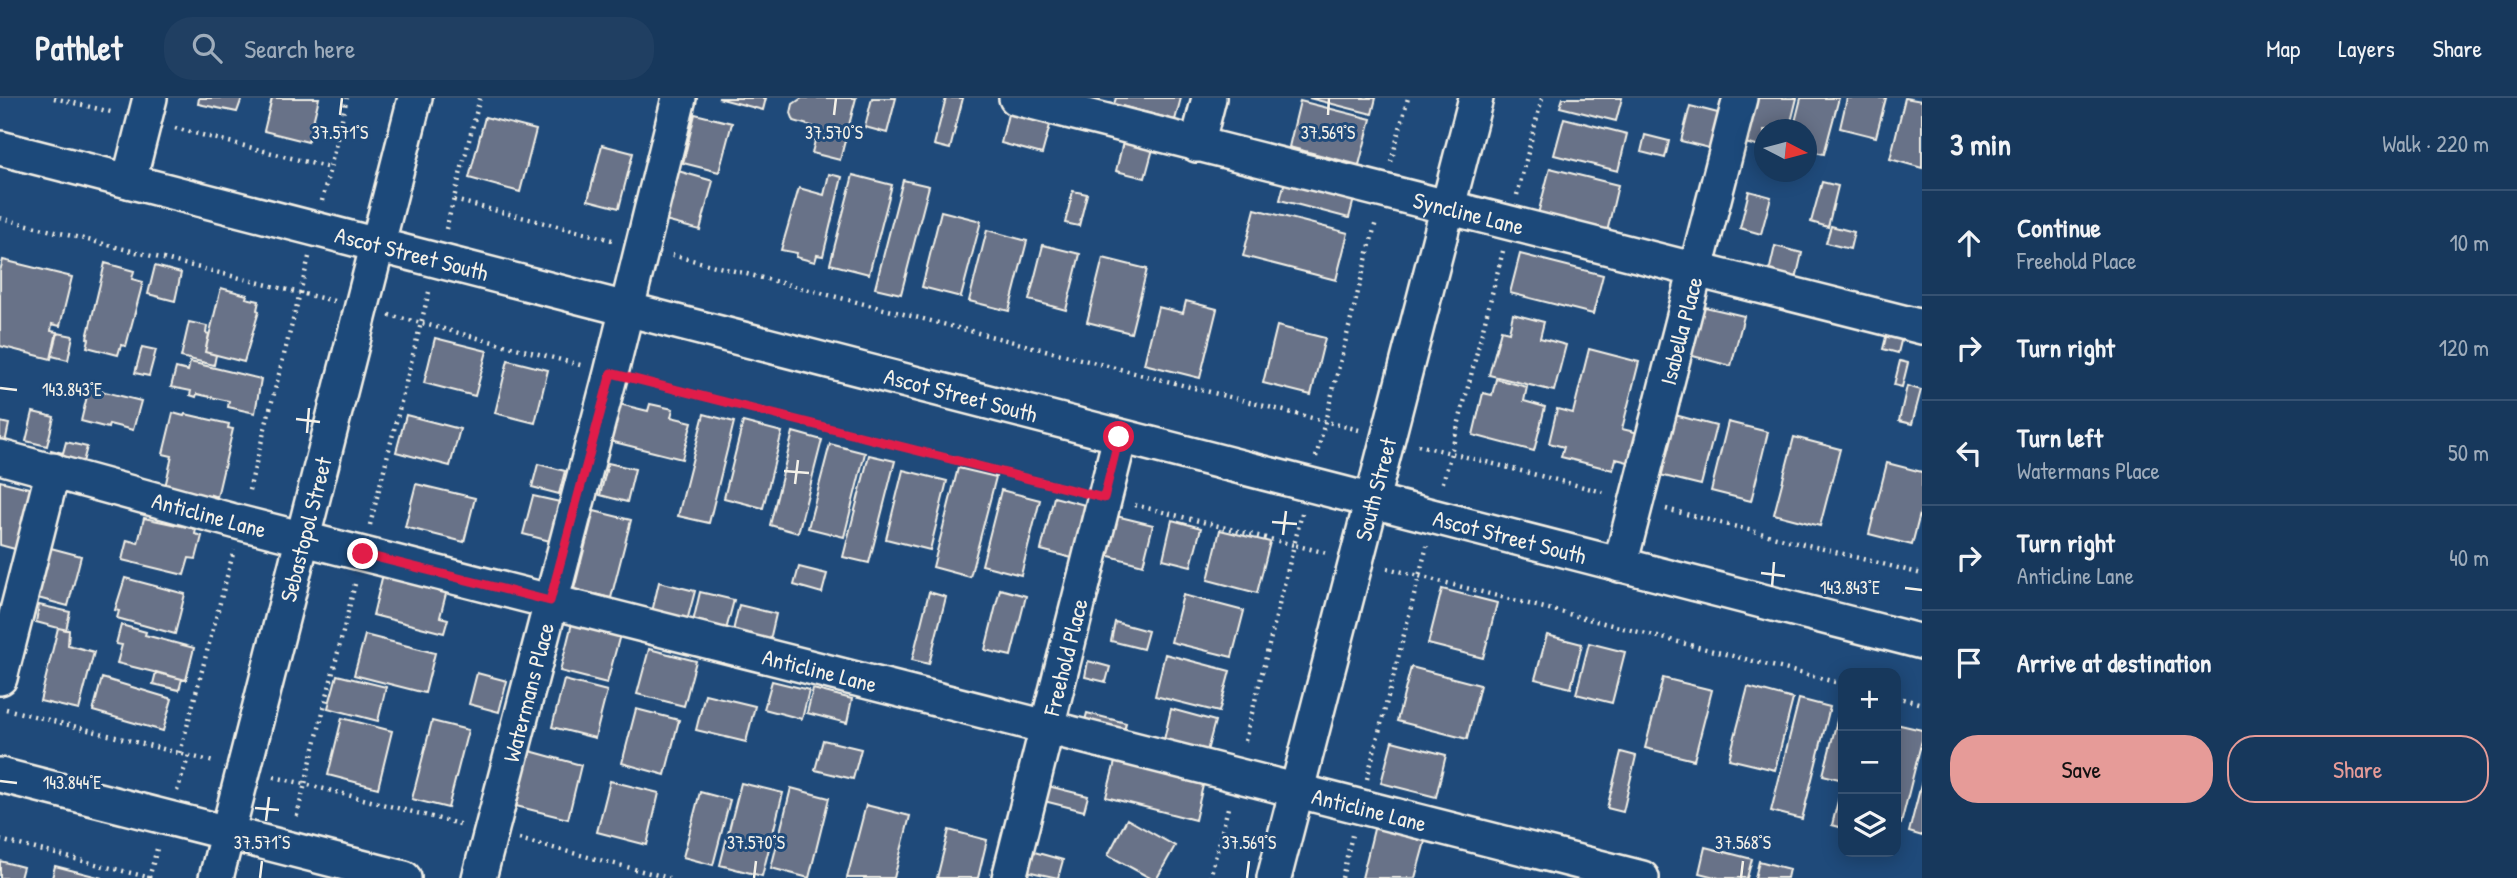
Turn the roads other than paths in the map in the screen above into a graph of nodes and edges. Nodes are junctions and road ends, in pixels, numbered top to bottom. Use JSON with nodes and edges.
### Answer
{"nodes":[{"id":1,"x":415,"y":98,"type":"edge"},
{"id":2,"x":679,"y":98,"type":"edge"},
{"id":3,"x":1016,"y":98,"type":"edge"},
{"id":4,"x":1209,"y":98,"type":"edge"},
{"id":5,"x":1476,"y":98,"type":"edge"},
{"id":6,"x":1740,"y":98,"type":"edge"},
{"id":7,"x":147,"y":109,"type":"edge"},
{"id":8,"x":1197,"y":145,"type":"junction"},
{"id":9,"x":0,"y":148,"type":"edge"},
{"id":10,"x":130,"y":181,"type":"junction"},
{"id":11,"x":1448,"y":207,"type":"junction"},
{"id":12,"x":379,"y":243,"type":"junction"},
{"id":13,"x":1695,"y":270,"type":"junction"},
{"id":14,"x":626,"y":308,"type":"junction"},
{"id":15,"x":1922,"y":327,"type":"edge"},
{"id":16,"x":1119,"y":437,"type":"junction"},
{"id":17,"x":0,"y":457,"type":"edge"},
{"id":18,"x":53,"y":470,"type":"junction"},
{"id":19,"x":1372,"y":501,"type":"junction"},
{"id":20,"x":303,"y":538,"type":"junction"},
{"id":21,"x":1620,"y":565,"type":"junction"},
{"id":22,"x":550,"y":601,"type":"junction"},
{"id":23,"x":1922,"y":642,"type":"edge"},
{"id":24,"x":0,"y":678,"type":"edge"},
{"id":25,"x":1046,"y":727,"type":"junction"},
{"id":26,"x":0,"y":775,"type":"edge"},
{"id":27,"x":1296,"y":790,"type":"junction"},
{"id":28,"x":227,"y":833,"type":"junction"},
{"id":29,"x":216,"y":878,"type":"edge"},
{"id":30,"x":404,"y":878,"type":"edge"},
{"id":31,"x":480,"y":878,"type":"edge"},
{"id":32,"x":1009,"y":878,"type":"edge"},
{"id":33,"x":1274,"y":878,"type":"edge"},
{"id":34,"x":1642,"y":878,"type":"edge"}],
"edges":[{"from":1,"to":12,"type":"street","name":"Sebastopol Street"},
{"from":2,"to":14,"type":"street","name":"Watermans Place"},
{"from":3,"to":8,"type":"street","name":"Syncline Lane"},
{"from":4,"to":8,"type":"street"},
{"from":5,"to":11,"type":"street","name":"South Street"},
{"from":6,"to":13,"type":"street","name":"Isabella Place"},
{"from":7,"to":10,"type":"street"},
{"from":8,"to":11,"type":"street","name":"Syncline Lane"},
{"from":9,"to":10,"type":"street","name":"Ascot Street South"},
{"from":10,"to":12,"type":"street","name":"Ascot Street South"},
{"from":11,"to":13,"type":"street","name":"Syncline Lane"},
{"from":11,"to":19,"type":"street","name":"South Street"},
{"from":12,"to":14,"type":"street","name":"Ascot Street South"},
{"from":12,"to":20,"type":"street","name":"Sebastopol Street"},
{"from":13,"to":15,"type":"street","name":"Syncline Lane"},
{"from":13,"to":21,"type":"street","name":"Isabella Place"},
{"from":14,"to":16,"type":"street","name":"Ascot Street South"},
{"from":14,"to":22,"type":"street","name":"Watermans Place"},
{"from":16,"to":19,"type":"street","name":"Ascot Street South"},
{"from":16,"to":25,"type":"street","name":"Freehold Place"},
{"from":17,"to":18,"type":"street","name":"Anticline Lane"},
{"from":18,"to":20,"type":"street","name":"Anticline Lane"},
{"from":18,"to":24,"type":"street"},
{"from":19,"to":21,"type":"street","name":"Ascot Street South"},
{"from":19,"to":27,"type":"street","name":"South Street"},
{"from":20,"to":22,"type":"street","name":"Anticline Lane"},
{"from":20,"to":28,"type":"street","name":"Sebastopol Street"},
{"from":21,"to":23,"type":"street","name":"Ascot Street South"},
{"from":22,"to":25,"type":"street","name":"Anticline Lane"},
{"from":22,"to":31,"type":"street","name":"Watermans Place"},
{"from":25,"to":27,"type":"street","name":"Anticline Lane"},
{"from":25,"to":32,"type":"street","name":"Freehold Place"},
{"from":26,"to":28,"type":"street"},
{"from":27,"to":33,"type":"street","name":"South Street"},
{"from":27,"to":34,"type":"street","name":"Anticline Lane"},
{"from":28,"to":29,"type":"street","name":"Sebastopol Street"},
{"from":28,"to":30,"type":"street"}]}
